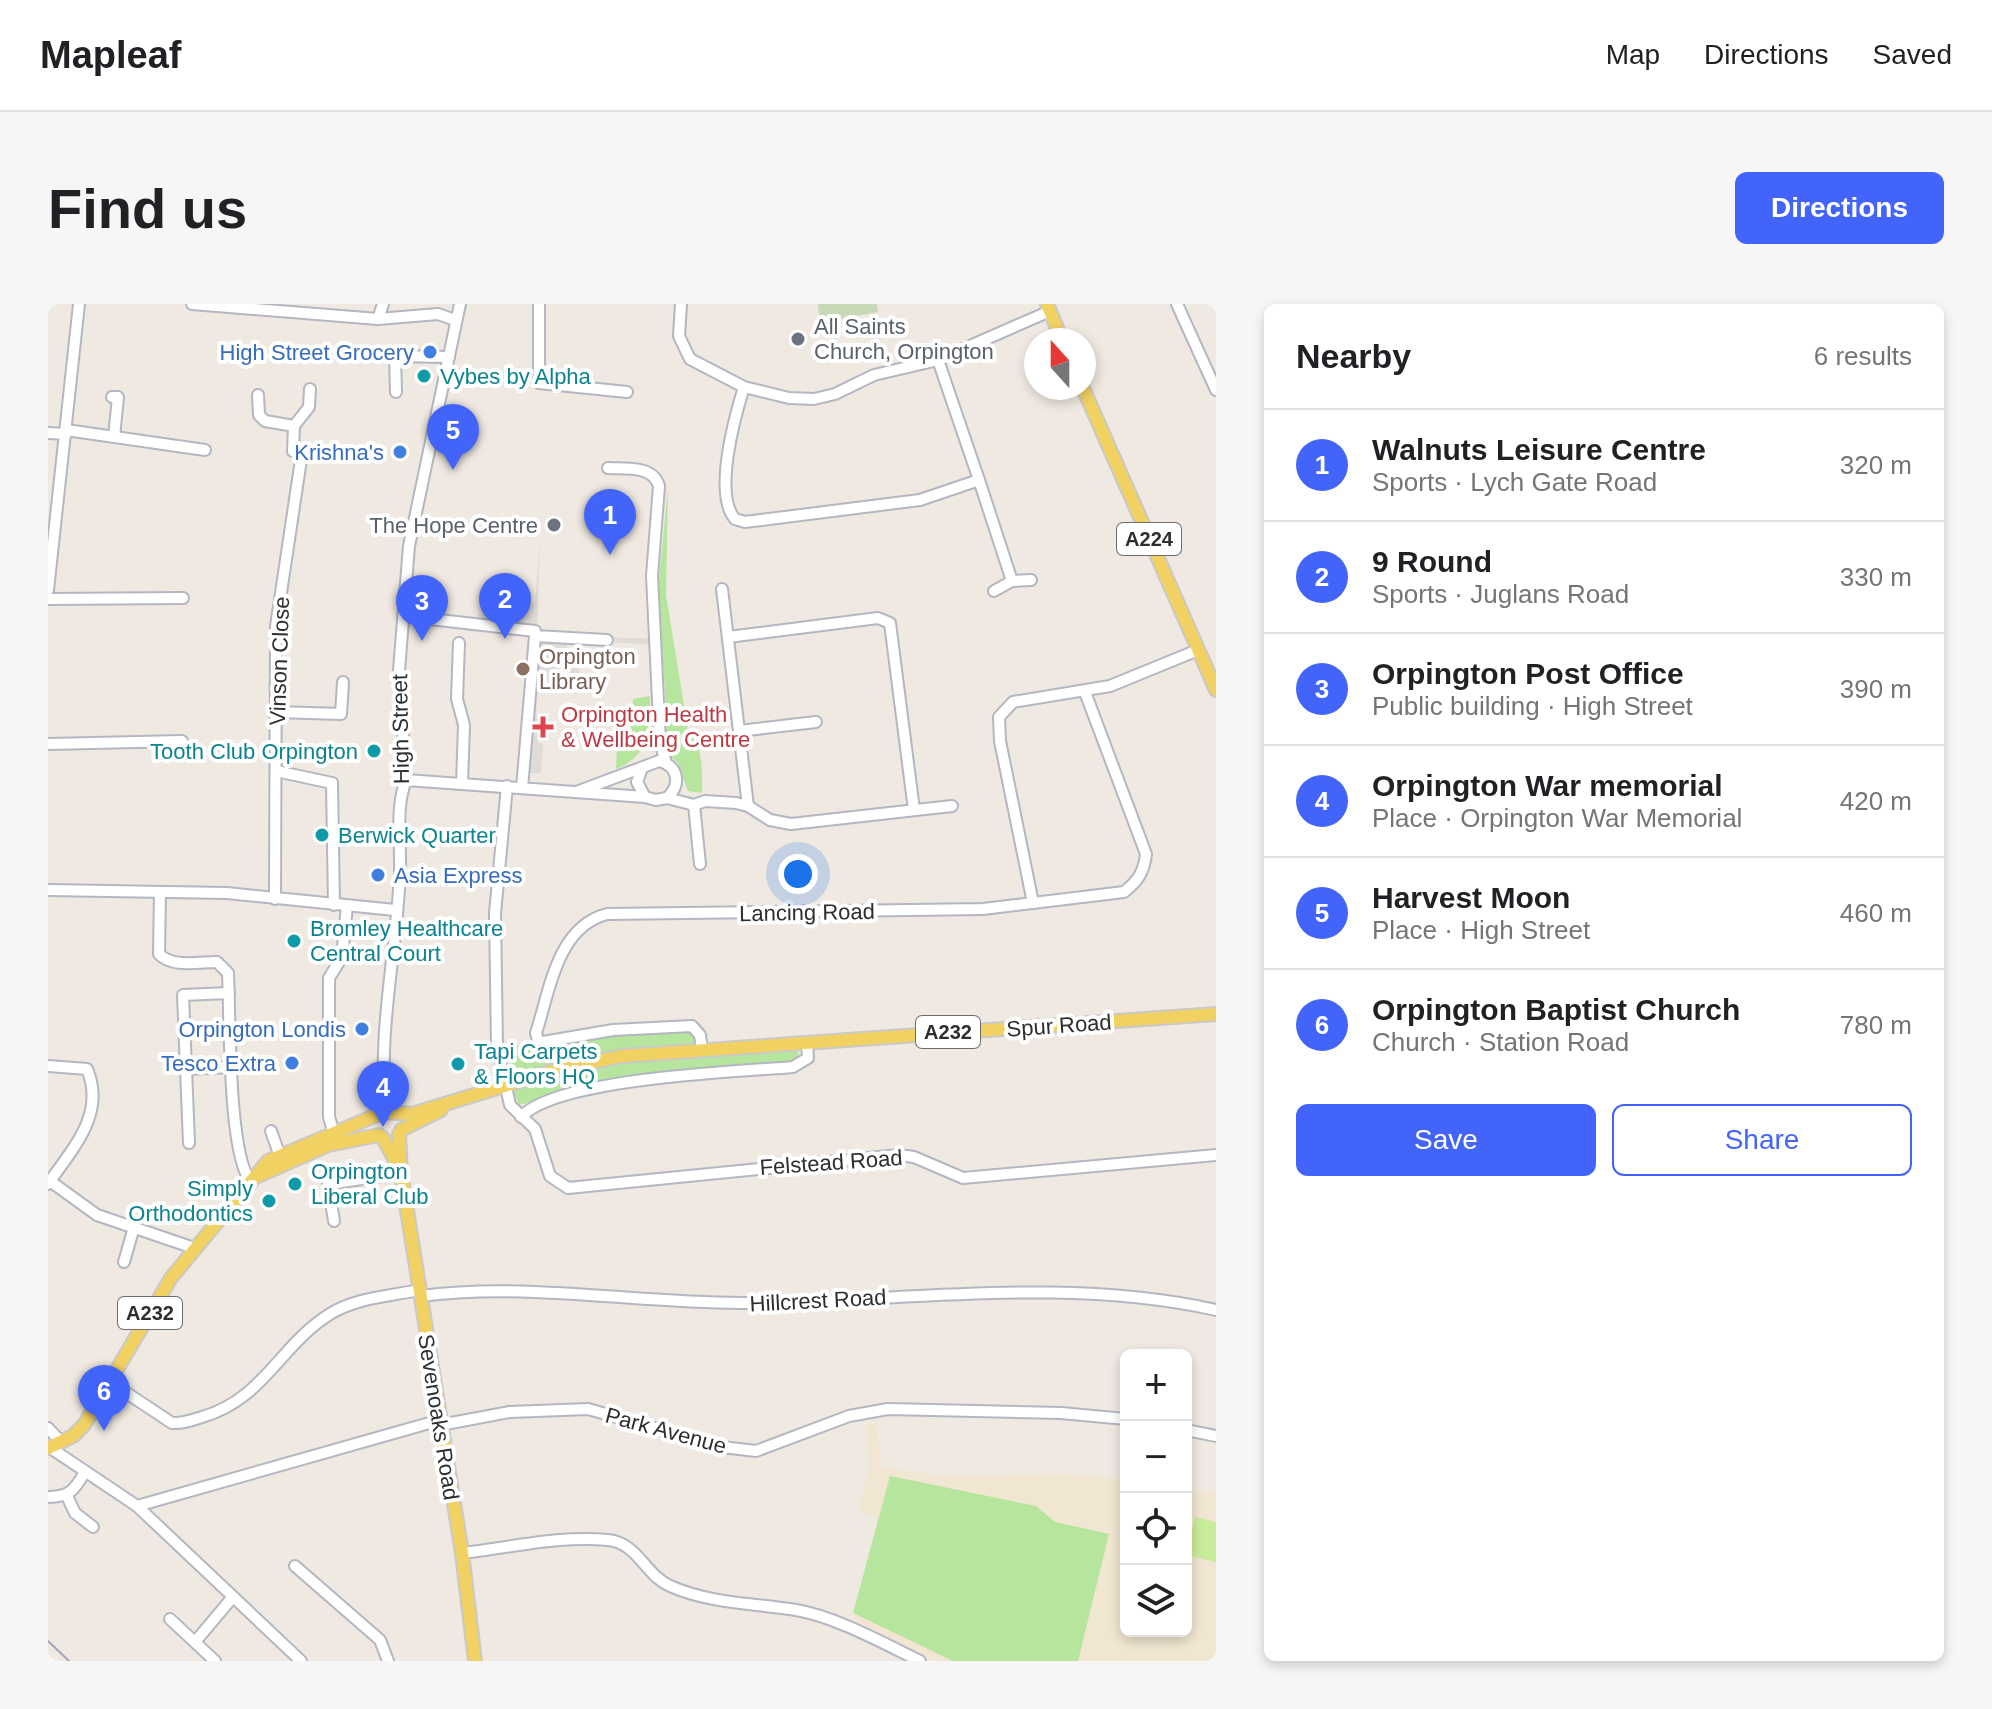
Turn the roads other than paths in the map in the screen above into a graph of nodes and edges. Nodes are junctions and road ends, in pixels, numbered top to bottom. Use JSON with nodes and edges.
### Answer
{"nodes":[{"id":1,"x":79,"y":304,"type":"edge"},
{"id":2,"x":192,"y":304,"type":"edge"},
{"id":3,"x":383,"y":304,"type":"edge"},
{"id":4,"x":460,"y":304,"type":"edge"},
{"id":5,"x":539,"y":304,"type":"edge"},
{"id":6,"x":681,"y":304,"type":"edge"},
{"id":7,"x":1177,"y":304,"type":"edge"},
{"id":8,"x":210,"y":305,"type":"edge"},
{"id":9,"x":281,"y":308,"type":"edge"},
{"id":10,"x":1048,"y":308,"type":"edge"},
{"id":11,"x":378,"y":319,"type":"junction"},
{"id":12,"x":455,"y":320,"type":"junction"},
{"id":13,"x":1057,"y":328,"type":"edge"},
{"id":14,"x":449,"y":357,"type":"junction"},
{"id":15,"x":938,"y":360,"type":"junction"},
{"id":16,"x":744,"y":387,"type":"junction"},
{"id":17,"x":310,"y":389,"type":"dead end"},
{"id":18,"x":1216,"y":390,"type":"edge"},
{"id":19,"x":396,"y":392,"type":"dead end"},
{"id":20,"x":627,"y":392,"type":"dead end"},
{"id":21,"x":258,"y":395,"type":"dead end"},
{"id":22,"x":112,"y":397,"type":"dead end"},
{"id":23,"x":1088,"y":400,"type":"edge"},
{"id":24,"x":294,"y":426,"type":"junction"},
{"id":25,"x":66,"y":432,"type":"junction"},
{"id":26,"x":48,"y":433,"type":"edge"},
{"id":27,"x":114,"y":437,"type":"junction"},
{"id":28,"x":205,"y":450,"type":"dead end"},
{"id":29,"x":608,"y":468,"type":"dead end"},
{"id":30,"x":979,"y":480,"type":"junction"},
{"id":31,"x":1031,"y":580,"type":"dead end"},
{"id":32,"x":1012,"y":581,"type":"junction"},
{"id":33,"x":722,"y":589,"type":"dead end"},
{"id":34,"x":48,"y":590,"type":"edge"},
{"id":35,"x":994,"y":591,"type":"dead end"},
{"id":36,"x":183,"y":598,"type":"dead end"},
{"id":37,"x":48,"y":599,"type":"edge"},
{"id":38,"x":404,"y":616,"type":"junction"},
{"id":39,"x":535,"y":636,"type":"junction"},
{"id":40,"x":728,"y":637,"type":"junction"},
{"id":41,"x":607,"y":640,"type":"dead end"},
{"id":42,"x":459,"y":643,"type":"dead end"},
{"id":43,"x":1198,"y":650,"type":"junction"},
{"id":44,"x":343,"y":682,"type":"dead end"},
{"id":45,"x":1216,"y":690,"type":"edge"},
{"id":46,"x":1085,"y":692,"type":"junction"},
{"id":47,"x":276,"y":712,"type":"junction"},
{"id":48,"x":816,"y":722,"type":"dead end"},
{"id":49,"x":739,"y":731,"type":"junction"},
{"id":50,"x":182,"y":741,"type":"dead end"},
{"id":51,"x":660,"y":742,"type":"junction"},
{"id":52,"x":48,"y":744,"type":"edge"},
{"id":53,"x":666,"y":763,"type":"junction"},
{"id":54,"x":644,"y":766,"type":"junction"},
{"id":55,"x":276,"y":771,"type":"junction"},
{"id":56,"x":406,"y":780,"type":"junction"},
{"id":57,"x":462,"y":783,"type":"junction"},
{"id":58,"x":677,"y":785,"type":"junction"},
{"id":59,"x":507,"y":786,"type":"junction"},
{"id":60,"x":522,"y":788,"type":"junction"},
{"id":61,"x":573,"y":792,"type":"junction"},
{"id":62,"x":645,"y":797,"type":"junction"},
{"id":63,"x":667,"y":798,"type":"junction"},
{"id":64,"x":694,"y":805,"type":"junction"},
{"id":65,"x":748,"y":806,"type":"junction"},
{"id":66,"x":952,"y":806,"type":"dead end"},
{"id":67,"x":914,"y":810,"type":"junction"},
{"id":68,"x":700,"y":864,"type":"dead end"},
{"id":69,"x":48,"y":890,"type":"edge"},
{"id":70,"x":160,"y":892,"type":"junction"},
{"id":71,"x":275,"y":899,"type":"junction"},
{"id":72,"x":1033,"y":903,"type":"junction"},
{"id":73,"x":334,"y":905,"type":"junction"},
{"id":74,"x":347,"y":906,"type":"junction"},
{"id":75,"x":395,"y":910,"type":"junction"},
{"id":76,"x":229,"y":993,"type":"junction"},
{"id":77,"x":1216,"y":1014,"type":"edge"},
{"id":78,"x":807,"y":1043,"type":"junction"},
{"id":79,"x":702,"y":1050,"type":"junction"},
{"id":80,"x":48,"y":1066,"type":"edge"},
{"id":81,"x":233,"y":1067,"type":"junction"},
{"id":82,"x":186,"y":1069,"type":"junction"},
{"id":83,"x":507,"y":1086,"type":"junction"},
{"id":84,"x":447,"y":1106,"type":"junction"},
{"id":85,"x":386,"y":1114,"type":"junction"},
{"id":86,"x":521,"y":1117,"type":"junction"},
{"id":87,"x":271,"y":1131,"type":"dead end"},
{"id":88,"x":400,"y":1132,"type":"junction"},
{"id":89,"x":334,"y":1134,"type":"junction"},
{"id":90,"x":381,"y":1136,"type":"junction"},
{"id":91,"x":189,"y":1143,"type":"dead end"},
{"id":92,"x":1216,"y":1155,"type":"edge"},
{"id":93,"x":280,"y":1159,"type":"junction"},
{"id":94,"x":401,"y":1173,"type":"junction"},
{"id":95,"x":254,"y":1179,"type":"junction"},
{"id":96,"x":49,"y":1182,"type":"edge"},
{"id":97,"x":334,"y":1221,"type":"dead end"},
{"id":98,"x":134,"y":1227,"type":"junction"},
{"id":99,"x":194,"y":1248,"type":"junction"},
{"id":100,"x":124,"y":1262,"type":"dead end"},
{"id":101,"x":419,"y":1293,"type":"junction"},
{"id":102,"x":1216,"y":1310,"type":"edge"},
{"id":103,"x":110,"y":1382,"type":"junction"},
{"id":104,"x":1120,"y":1418,"type":"edge"},
{"id":105,"x":440,"y":1423,"type":"junction"},
{"id":106,"x":48,"y":1428,"type":"edge"},
{"id":107,"x":1192,"y":1431,"type":"edge"},
{"id":108,"x":1216,"y":1436,"type":"edge"},
{"id":109,"x":53,"y":1446,"type":"edge"},
{"id":110,"x":85,"y":1472,"type":"junction"},
{"id":111,"x":67,"y":1496,"type":"junction"},
{"id":112,"x":50,"y":1497,"type":"dead end"},
{"id":113,"x":137,"y":1506,"type":"junction"},
{"id":114,"x":93,"y":1527,"type":"dead end"},
{"id":115,"x":462,"y":1553,"type":"junction"},
{"id":116,"x":295,"y":1566,"type":"dead end"},
{"id":117,"x":232,"y":1598,"type":"junction"},
{"id":118,"x":170,"y":1619,"type":"dead end"},
{"id":119,"x":195,"y":1642,"type":"junction"},
{"id":120,"x":215,"y":1661,"type":"edge"},
{"id":121,"x":301,"y":1661,"type":"edge"},
{"id":122,"x":388,"y":1661,"type":"edge"},
{"id":123,"x":475,"y":1661,"type":"edge"},
{"id":124,"x":920,"y":1661,"type":"edge"}],
"edges":[{"from":1,"to":25,"type":"street"},
{"from":2,"to":8,"type":"street"},
{"from":3,"to":11,"type":"street"},
{"from":4,"to":12,"type":"street","name":"High Street"},
{"from":5,"to":20,"type":"street"},
{"from":6,"to":16,"type":"street"},
{"from":7,"to":18,"type":"street"},
{"from":8,"to":9,"type":"street"},
{"from":9,"to":11,"type":"street"},
{"from":10,"to":13,"type":"main road"},
{"from":10,"to":15,"type":"street"},
{"from":11,"to":12,"type":"street"},
{"from":12,"to":14,"type":"street","name":"High Street"},
{"from":14,"to":19,"type":"street"},
{"from":14,"to":38,"type":"street","name":"High Street"},
{"from":15,"to":16,"type":"street"},
{"from":15,"to":30,"type":"street"},
{"from":16,"to":30,"type":"street"},
{"from":17,"to":24,"type":"street"},
{"from":21,"to":24,"type":"street"},
{"from":22,"to":27,"type":"street"},
{"from":23,"to":43,"type":"main road","number":"A224"},
{"from":24,"to":47,"type":"street","name":"Vinson Close"},
{"from":25,"to":26,"type":"street"},
{"from":25,"to":27,"type":"street"},
{"from":25,"to":34,"type":"street"},
{"from":27,"to":28,"type":"street"},
{"from":29,"to":51,"type":"street"},
{"from":30,"to":32,"type":"street"},
{"from":31,"to":32,"type":"street"},
{"from":32,"to":35,"type":"street"},
{"from":33,"to":40,"type":"street"},
{"from":36,"to":37,"type":"street"},
{"from":38,"to":39,"type":"street"},
{"from":38,"to":56,"type":"street","name":"High Street"},
{"from":39,"to":41,"type":"street"},
{"from":39,"to":60,"type":"street"},
{"from":40,"to":49,"type":"street"},
{"from":40,"to":67,"type":"street"},
{"from":42,"to":57,"type":"street"},
{"from":43,"to":45,"type":"main road","number":"A224"},
{"from":43,"to":46,"type":"street"},
{"from":44,"to":47,"type":"street"},
{"from":46,"to":72,"type":"street"},
{"from":46,"to":72,"type":"street","name":"Lancing Road"},
{"from":47,"to":55,"type":"street","name":"Vinson Close"},
{"from":48,"to":49,"type":"street"},
{"from":49,"to":65,"type":"street"},
{"from":50,"to":52,"type":"street"},
{"from":51,"to":53,"type":"street"},
{"from":51,"to":54,"type":"street"},
{"from":53,"to":54,"type":"street"},
{"from":53,"to":58,"type":"street"},
{"from":54,"to":61,"type":"street"},
{"from":54,"to":62,"type":"street"},
{"from":55,"to":71,"type":"street","name":"Vinson Close"},
{"from":55,"to":73,"type":"street"},
{"from":56,"to":57,"type":"street"},
{"from":56,"to":75,"type":"street","name":"High Street"},
{"from":57,"to":59,"type":"street"},
{"from":58,"to":63,"type":"street"},
{"from":58,"to":64,"type":"street"},
{"from":59,"to":60,"type":"street"},
{"from":59,"to":83,"type":"street","name":"Felstead Road"},
{"from":60,"to":61,"type":"street"},
{"from":61,"to":62,"type":"street"},
{"from":62,"to":63,"type":"street"},
{"from":63,"to":64,"type":"street"},
{"from":64,"to":65,"type":"street"},
{"from":64,"to":68,"type":"street"},
{"from":65,"to":67,"type":"street"},
{"from":66,"to":67,"type":"street"},
{"from":69,"to":70,"type":"street"},
{"from":70,"to":71,"type":"street"},
{"from":70,"to":76,"type":"street"},
{"from":71,"to":73,"type":"street"},
{"from":72,"to":79,"type":"street","name":"Lancing Road"},
{"from":73,"to":74,"type":"street"},
{"from":74,"to":75,"type":"street"},
{"from":74,"to":89,"type":"street"},
{"from":75,"to":85,"type":"street","name":"High Street"},
{"from":76,"to":81,"type":"street"},
{"from":76,"to":82,"type":"street"},
{"from":77,"to":78,"type":"main road","name":"Spur Road","number":"A232"},
{"from":78,"to":79,"type":"main road","name":"Spur Road","number":"A232"},
{"from":78,"to":86,"type":"street"},
{"from":79,"to":83,"type":"main road","name":"Spur Road","number":"A232"},
{"from":80,"to":96,"type":"street"},
{"from":81,"to":82,"type":"street"},
{"from":81,"to":95,"type":"street"},
{"from":82,"to":91,"type":"street"},
{"from":83,"to":84,"type":"main road","name":"Spur Road","number":"A232"},
{"from":83,"to":86,"type":"street","name":"Felstead Road"},
{"from":84,"to":85,"type":"main road","name":"Spur Road"},
{"from":84,"to":88,"type":"main road","name":"Spur Road"},
{"from":85,"to":88,"type":"main road","name":"Sevenoaks Road"},
{"from":85,"to":89,"type":"main road","name":"Spur Road"},
{"from":85,"to":90,"type":"main road"},
{"from":86,"to":92,"type":"street","name":"Felstead Road"},
{"from":87,"to":93,"type":"street"},
{"from":88,"to":90,"type":"main road","name":"Spur Road"},
{"from":88,"to":94,"type":"main road","name":"Sevenoaks Road"},
{"from":89,"to":93,"type":"main road","name":"Spur Road"},
{"from":90,"to":93,"type":"main road","name":"Spur Road"},
{"from":90,"to":94,"type":"main road","name":"Sevenoaks Road"},
{"from":93,"to":95,"type":"main road"},
{"from":94,"to":97,"type":"street"},
{"from":94,"to":101,"type":"main road","name":"Sevenoaks Road"},
{"from":95,"to":99,"type":"main road","number":"A232"},
{"from":96,"to":98,"type":"street"},
{"from":98,"to":99,"type":"street"},
{"from":98,"to":100,"type":"street"},
{"from":99,"to":103,"type":"main road","number":"A232"},
{"from":101,"to":102,"type":"street","name":"Hillcrest Road"},
{"from":101,"to":103,"type":"street","name":"Hillcrest Road"},
{"from":101,"to":105,"type":"main road","name":"Sevenoaks Road"},
{"from":103,"to":109,"type":"main road","number":"A232"},
{"from":104,"to":105,"type":"street","name":"Park Avenue"},
{"from":105,"to":113,"type":"street","name":"Park Avenue"},
{"from":105,"to":115,"type":"main road","name":"Sevenoaks Road"},
{"from":106,"to":109,"type":"street"},
{"from":107,"to":108,"type":"street"},
{"from":109,"to":110,"type":"street"},
{"from":110,"to":111,"type":"street"},
{"from":110,"to":113,"type":"street"},
{"from":111,"to":112,"type":"street"},
{"from":111,"to":114,"type":"street"},
{"from":113,"to":117,"type":"street"},
{"from":115,"to":123,"type":"main road","name":"Sevenoaks Road"},
{"from":115,"to":124,"type":"street"},
{"from":116,"to":122,"type":"street"},
{"from":117,"to":119,"type":"street"},
{"from":117,"to":121,"type":"street"},
{"from":118,"to":119,"type":"street"},
{"from":119,"to":120,"type":"street"}]}
